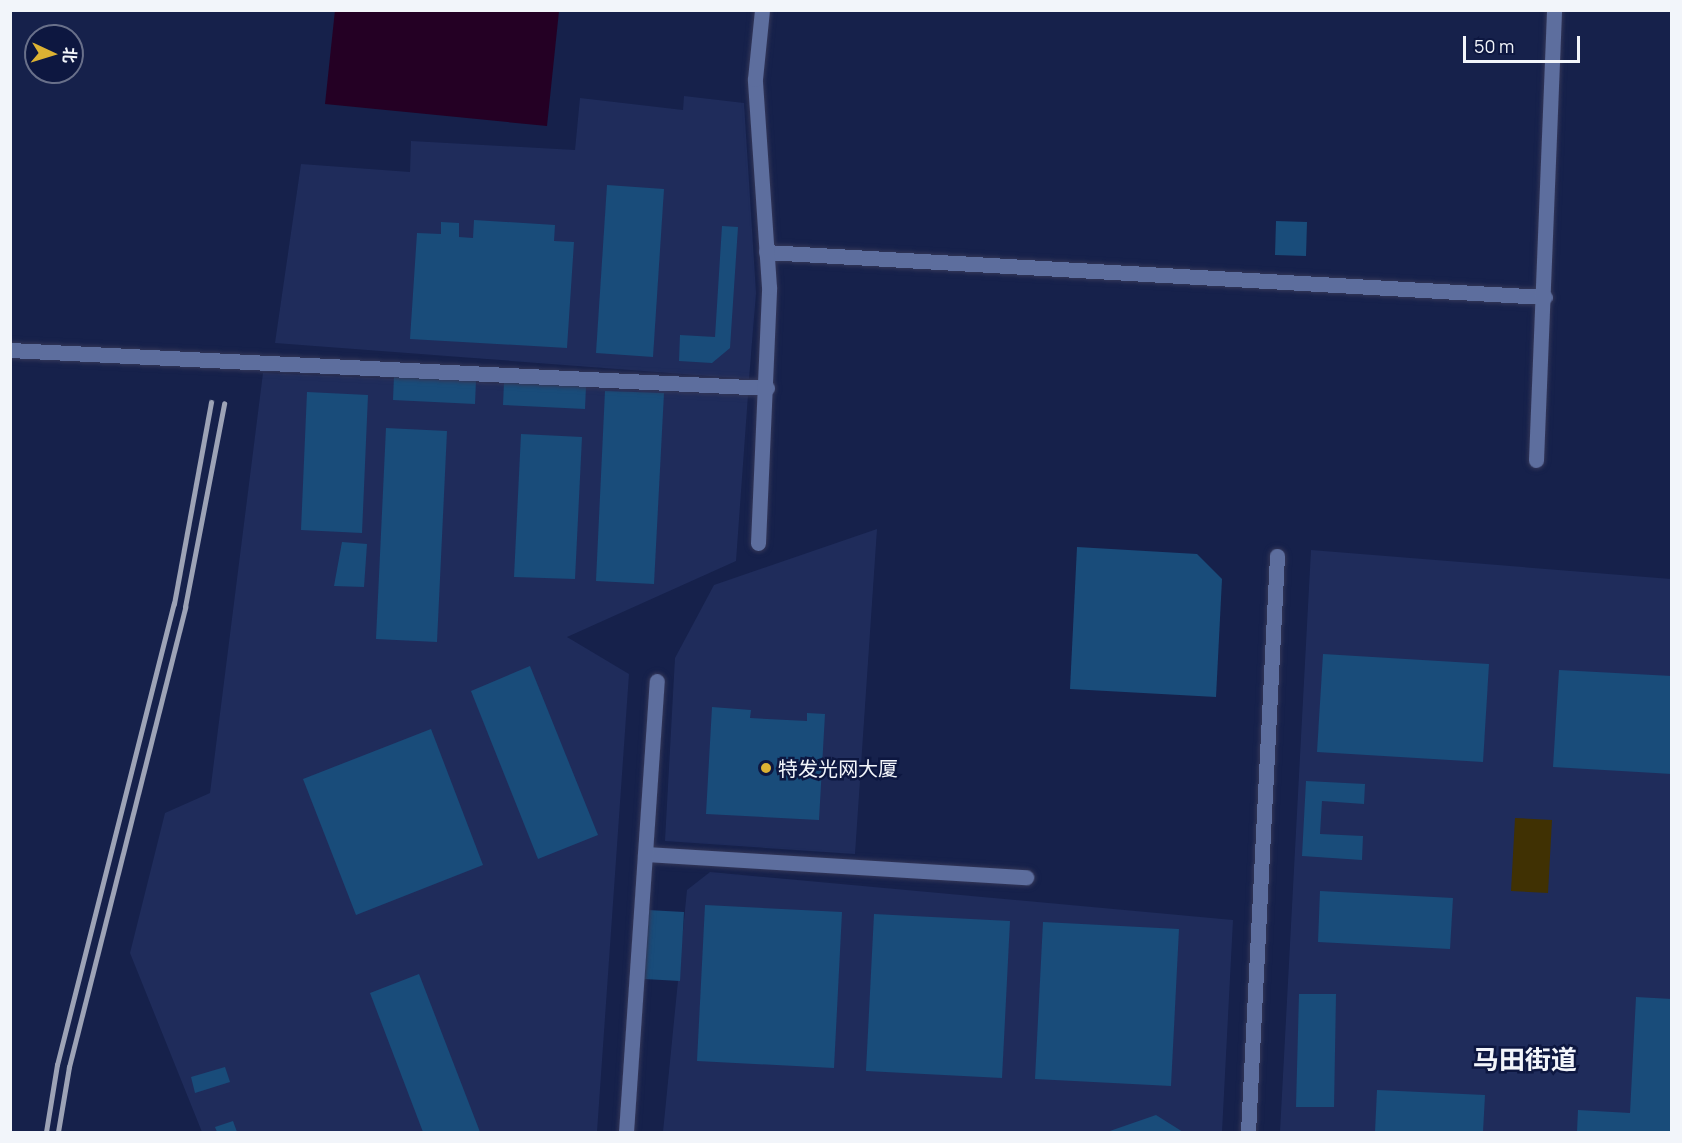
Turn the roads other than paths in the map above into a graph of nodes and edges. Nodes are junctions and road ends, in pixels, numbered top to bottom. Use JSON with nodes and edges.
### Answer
{"nodes":[{"id":1,"x":762,"y":10,"type":"edge"},
{"id":2,"x":1554,"y":10,"type":"edge"},
{"id":3,"x":766,"y":252,"type":"junction"},
{"id":4,"x":1545,"y":297,"type":"junction"},
{"id":5,"x":10,"y":350,"type":"edge"},
{"id":6,"x":767,"y":388,"type":"junction"},
{"id":7,"x":1536,"y":459,"type":"dead end"},
{"id":8,"x":758,"y":543,"type":"dead end"},
{"id":9,"x":1277,"y":556,"type":"dead end"},
{"id":10,"x":657,"y":681,"type":"dead end"},
{"id":11,"x":645,"y":854,"type":"junction"},
{"id":12,"x":1026,"y":877,"type":"dead end"},
{"id":13,"x":626,"y":1132,"type":"edge"},
{"id":14,"x":1248,"y":1132,"type":"edge"}],
"edges":[{"from":1,"to":3,"type":"street"},
{"from":2,"to":4,"type":"street"},
{"from":3,"to":4,"type":"street"},
{"from":3,"to":6,"type":"street"},
{"from":4,"to":7,"type":"street"},
{"from":5,"to":6,"type":"street"},
{"from":6,"to":8,"type":"street"},
{"from":9,"to":14,"type":"street"},
{"from":10,"to":11,"type":"street"},
{"from":11,"to":12,"type":"street"},
{"from":11,"to":13,"type":"street"}]}
